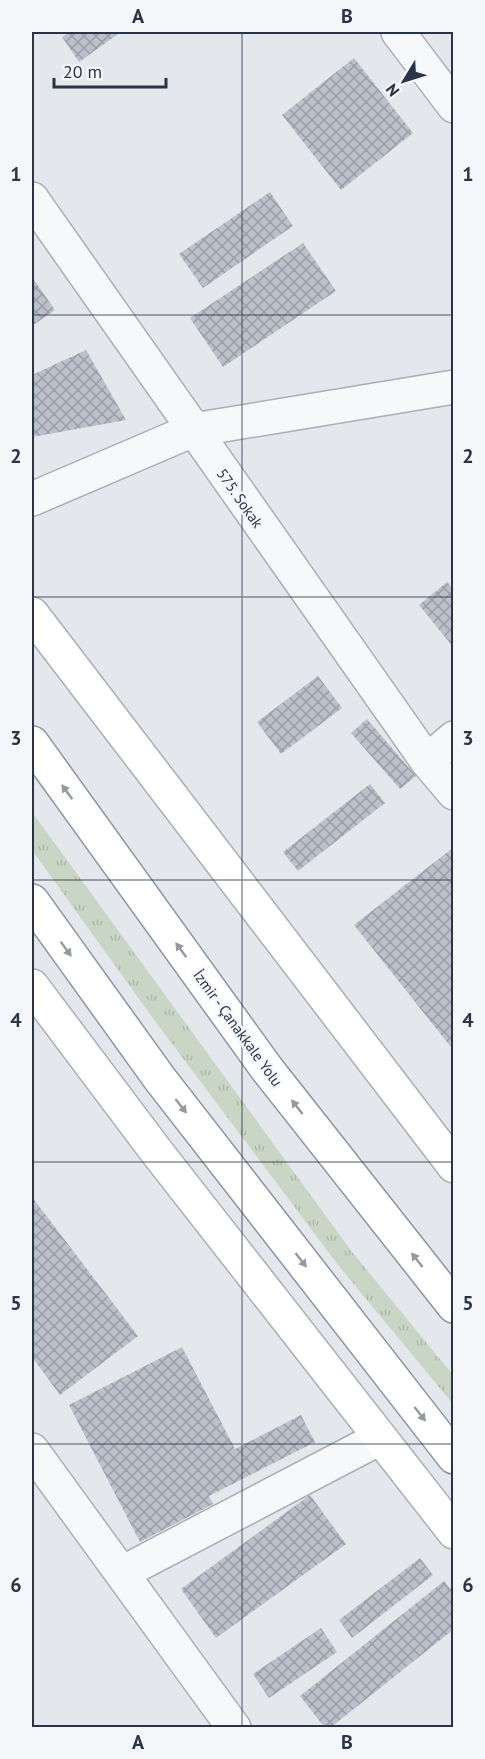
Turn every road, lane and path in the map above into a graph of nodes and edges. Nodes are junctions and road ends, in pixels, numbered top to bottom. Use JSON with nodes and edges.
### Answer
{"nodes":[{"id":1,"x":398,"y":32,"type":"edge"},
{"id":2,"x":449,"y":93,"type":"edge"},
{"id":3,"x":32,"y":200,"type":"edge"},
{"id":4,"x":453,"y":387,"type":"edge"},
{"id":5,"x":193,"y":430,"type":"junction"},
{"id":6,"x":32,"y":499,"type":"edge"},
{"id":7,"x":32,"y":614,"type":"edge"},
{"id":8,"x":453,"y":738,"type":"edge"},
{"id":9,"x":32,"y":743,"type":"edge"},
{"id":10,"x":427,"y":761,"type":"junction"},
{"id":11,"x":453,"y":793,"type":"edge"},
{"id":12,"x":32,"y":902,"type":"edge"},
{"id":13,"x":32,"y":986,"type":"edge"},
{"id":14,"x":453,"y":1166,"type":"edge"},
{"id":15,"x":453,"y":1306,"type":"edge"},
{"id":16,"x":380,"y":1438,"type":"junction"},
{"id":17,"x":32,"y":1450,"type":"edge"},
{"id":18,"x":453,"y":1457,"type":"edge"},
{"id":19,"x":453,"y":1532,"type":"edge"},
{"id":20,"x":122,"y":1573,"type":"junction"},
{"id":21,"x":234,"y":1728,"type":"edge"}],
"edges":[{"from":1,"to":2,"type":"street"},
{"from":3,"to":5,"type":"street","name":"575. Sokak"},
{"from":4,"to":5,"type":"street"},
{"from":5,"to":6,"type":"street"},
{"from":5,"to":10,"type":"street","name":"575. Sokak"},
{"from":7,"to":14,"type":"main road"},
{"from":8,"to":10,"type":"street"},
{"from":15,"to":9,"type":"main road","name":"İzmir - Çanakkale Yolu","one_way":true},
{"from":10,"to":11,"type":"street","name":"575. Sokak"},
{"from":12,"to":18,"type":"main road","one_way":true},
{"from":13,"to":16,"type":"main road"},
{"from":16,"to":19,"type":"main road"},
{"from":16,"to":20,"type":"street"},
{"from":17,"to":20,"type":"street"},
{"from":20,"to":21,"type":"street"}]}
